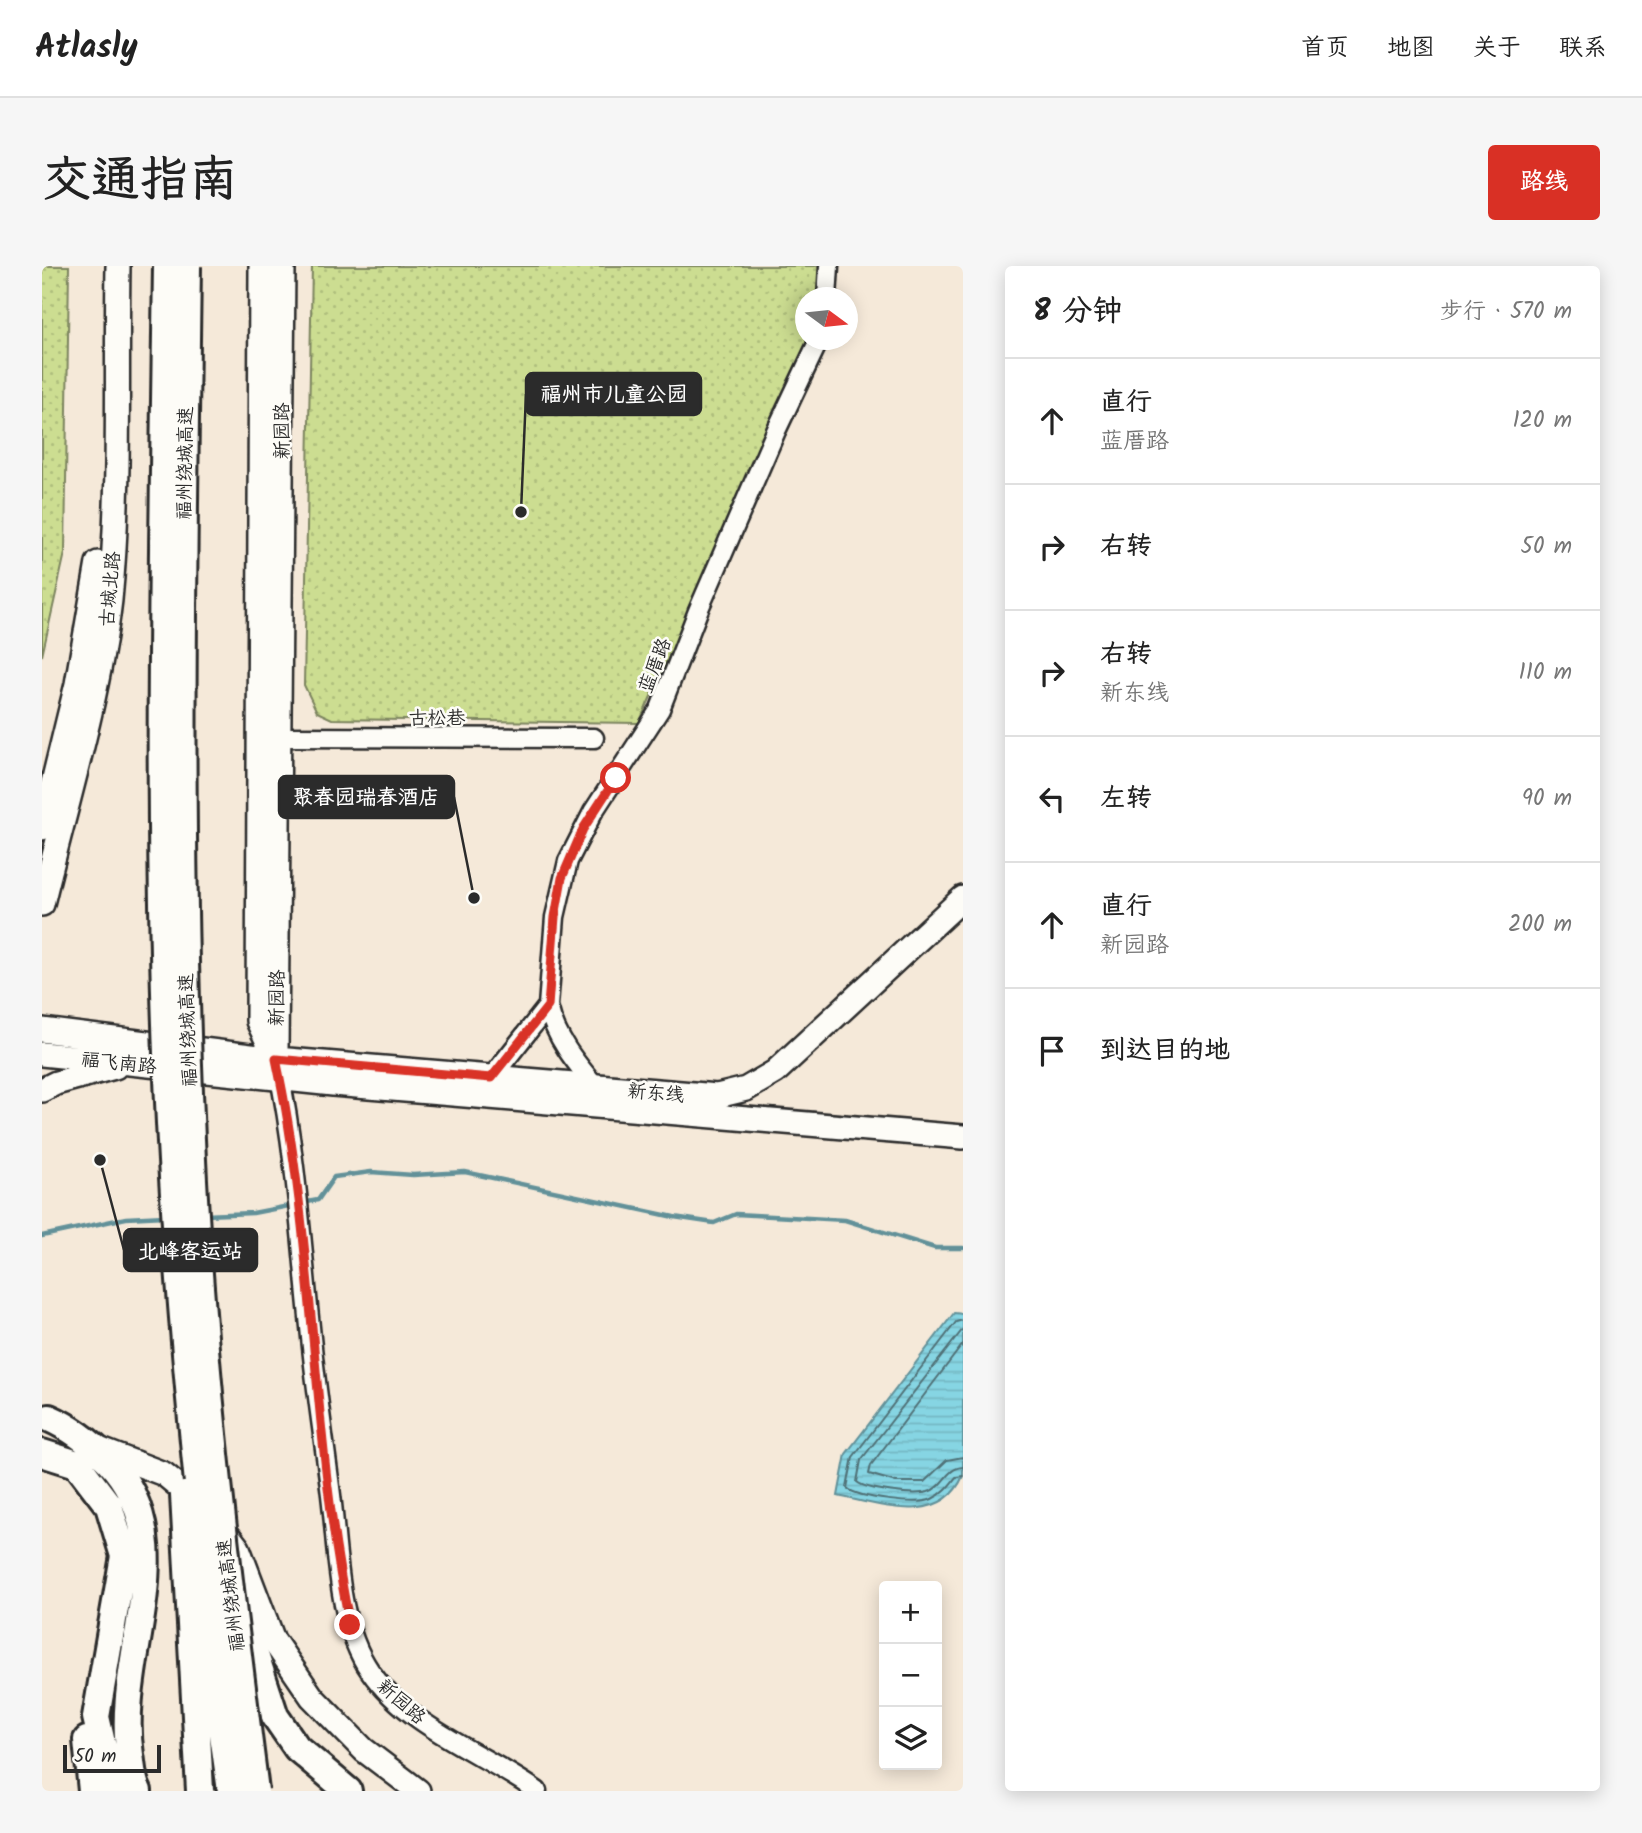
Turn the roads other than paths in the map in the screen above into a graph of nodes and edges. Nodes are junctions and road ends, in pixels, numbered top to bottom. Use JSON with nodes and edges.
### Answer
{"nodes":[{"id":1,"x":103,"y":266,"type":"edge"},
{"id":2,"x":118,"y":266,"type":"edge"},
{"id":3,"x":167,"y":266,"type":"edge"},
{"id":4,"x":187,"y":266,"type":"edge"},
{"id":5,"x":261,"y":266,"type":"edge"},
{"id":6,"x":283,"y":266,"type":"edge"},
{"id":7,"x":829,"y":266,"type":"edge"},
{"id":8,"x":828,"y":287,"type":"edge"},
{"id":9,"x":814,"y":350,"type":"edge"},
{"id":10,"x":279,"y":737,"type":"junction"},
{"id":11,"x":594,"y":738,"type":"dead end"},
{"id":12,"x":42,"y":828,"type":"edge"},
{"id":13,"x":963,"y":898,"type":"edge"},
{"id":14,"x":42,"y":904,"type":"edge"},
{"id":15,"x":548,"y":1006,"type":"junction"},
{"id":16,"x":42,"y":1030,"type":"edge"},
{"id":17,"x":42,"y":1054,"type":"edge"},
{"id":18,"x":131,"y":1063,"type":"junction"},
{"id":19,"x":278,"y":1069,"type":"junction"},
{"id":20,"x":491,"y":1078,"type":"junction"},
{"id":21,"x":42,"y":1090,"type":"edge"},
{"id":22,"x":601,"y":1096,"type":"junction"},
{"id":23,"x":963,"y":1137,"type":"edge"},
{"id":24,"x":181,"y":1300,"type":"junction"},
{"id":25,"x":45,"y":1416,"type":"edge"},
{"id":26,"x":96,"y":1448,"type":"junction"},
{"id":27,"x":42,"y":1453,"type":"edge"},
{"id":28,"x":225,"y":1561,"type":"junction"},
{"id":29,"x":102,"y":1788,"type":"edge"},
{"id":30,"x":138,"y":1791,"type":"edge"},
{"id":31,"x":201,"y":1791,"type":"edge"},
{"id":32,"x":231,"y":1791,"type":"edge"},
{"id":33,"x":255,"y":1791,"type":"edge"},
{"id":34,"x":268,"y":1791,"type":"edge"},
{"id":35,"x":348,"y":1791,"type":"edge"},
{"id":36,"x":418,"y":1791,"type":"edge"},
{"id":37,"x":537,"y":1791,"type":"edge"}],
"edges":[{"from":1,"to":12,"type":"main road","name":"古城北路"},
{"from":2,"to":14,"type":"main road","name":"古城北路"},
{"from":3,"to":24,"type":"highway","name":"福州绕城高速","bridge":true},
{"from":4,"to":28,"type":"highway","name":"福州绕城高速","bridge":true},
{"from":5,"to":19,"type":"main road","name":"新园路"},
{"from":6,"to":10,"type":"main road","name":"新园路"},
{"from":7,"to":8,"type":"street"},
{"from":9,"to":15,"type":"street","name":"蓝厝路"},
{"from":10,"to":11,"type":"street","name":"古松巷"},
{"from":10,"to":19,"type":"main road","name":"新园路"},
{"from":13,"to":22,"type":"main road","name":"新东线"},
{"from":15,"to":20,"type":"street"},
{"from":15,"to":22,"type":"street"},
{"from":16,"to":19,"type":"main road","name":"福飞南路"},
{"from":17,"to":18,"type":"main road","name":"福飞南路"},
{"from":18,"to":19,"type":"main road","name":"福飞南路"},
{"from":18,"to":21,"type":"main road"},
{"from":19,"to":20,"type":"main road","name":"新东线"},
{"from":19,"to":22,"type":"main road","name":"新东线"},
{"from":19,"to":37,"type":"street","name":"新园路"},
{"from":20,"to":22,"type":"main road","name":"新东线"},
{"from":22,"to":23,"type":"main road","name":"新东线"},
{"from":24,"to":31,"type":"highway","bridge":true},
{"from":24,"to":32,"type":"highway","name":"福州绕城高速","bridge":true},
{"from":25,"to":26,"type":"highway"},
{"from":26,"to":30,"type":"highway"},
{"from":26,"to":36,"type":"main road"},
{"from":27,"to":29,"type":"highway"},
{"from":28,"to":33,"type":"highway","name":"福州绕城高速","bridge":true},
{"from":28,"to":34,"type":"highway","bridge":true},
{"from":28,"to":35,"type":"highway","bridge":true}]}
